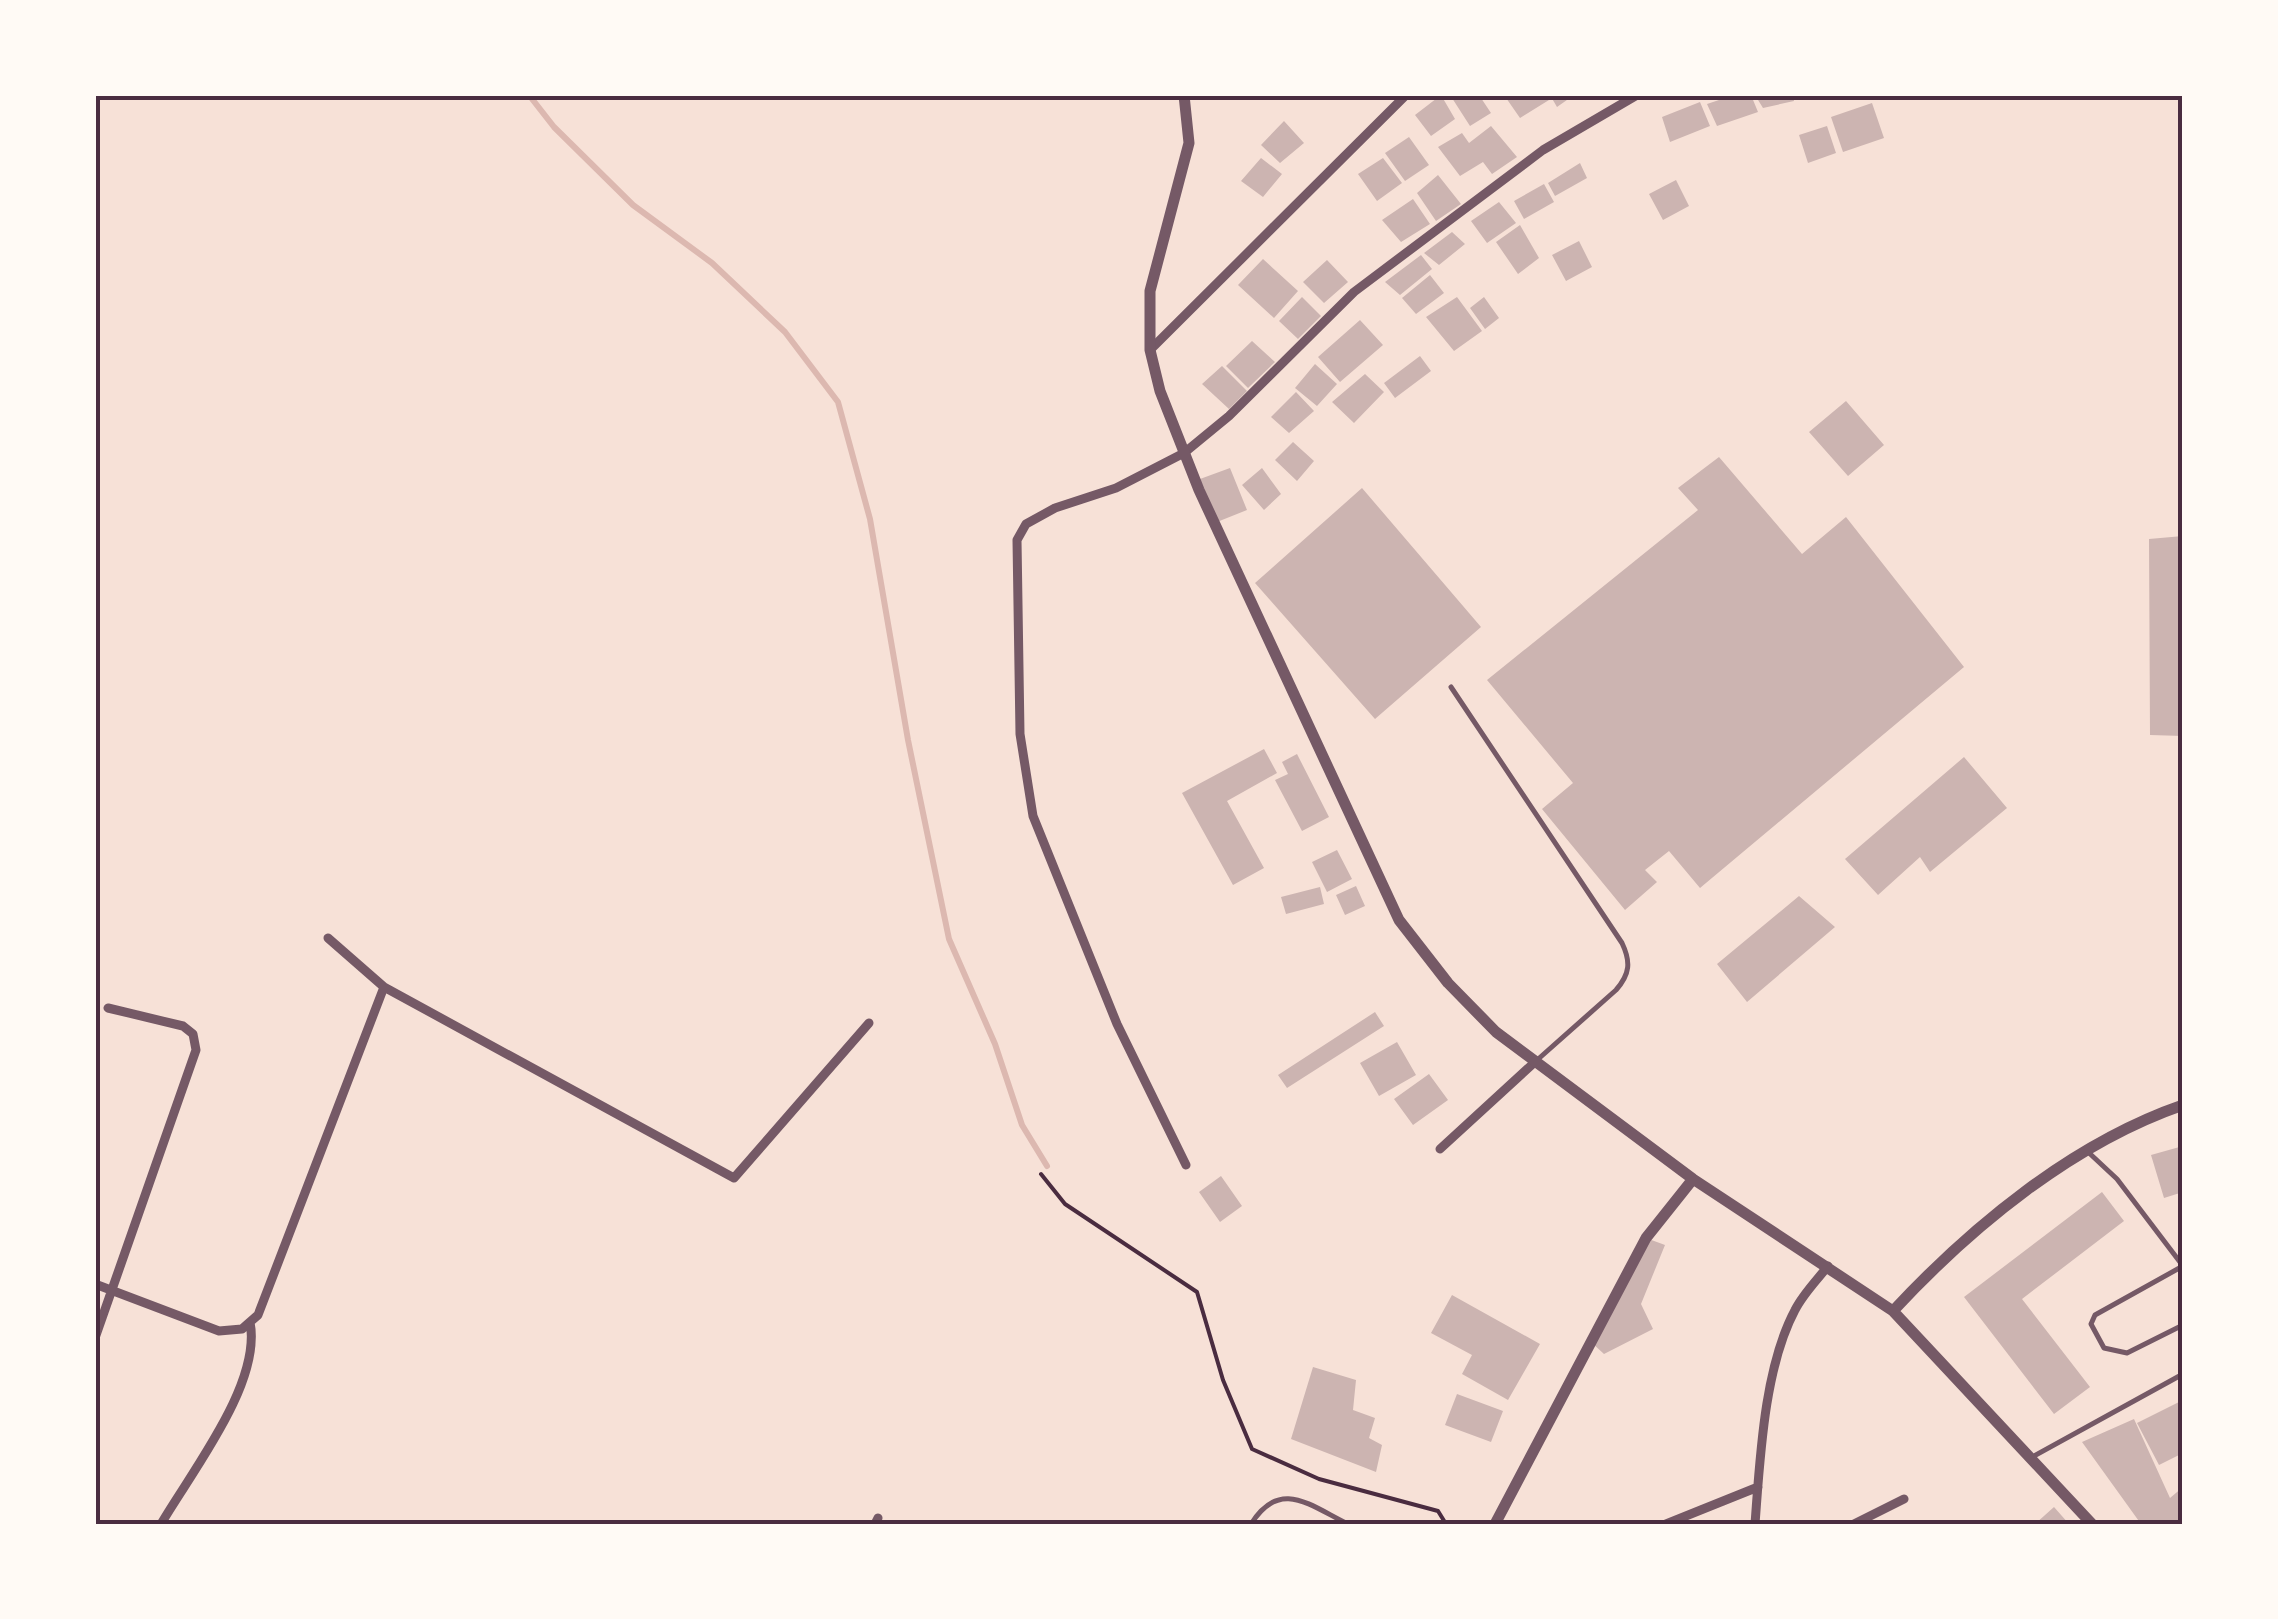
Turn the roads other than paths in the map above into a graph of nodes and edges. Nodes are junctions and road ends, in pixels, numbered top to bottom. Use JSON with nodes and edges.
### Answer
{"nodes":[{"id":1,"x":1184,"y":95,"type":"edge"},
{"id":2,"x":1406,"y":95,"type":"edge"},
{"id":3,"x":1637,"y":95,"type":"edge"},
{"id":4,"x":1150,"y":350,"type":"junction"},
{"id":5,"x":1184,"y":453,"type":"junction"},
{"id":6,"x":1451,"y":687,"type":"dead end"},
{"id":7,"x":328,"y":938,"type":"dead end"},
{"id":8,"x":384,"y":988,"type":"junction"},
{"id":9,"x":108,"y":1008,"type":"dead end"},
{"id":10,"x":869,"y":1023,"type":"dead end"},
{"id":11,"x":1536,"y":1061,"type":"junction"},
{"id":12,"x":2183,"y":1105,"type":"edge"},
{"id":13,"x":1440,"y":1149,"type":"dead end"},
{"id":14,"x":2088,"y":1152,"type":"junction"},
{"id":15,"x":1186,"y":1165,"type":"dead end"},
{"id":16,"x":1693,"y":1180,"type":"junction"},
{"id":17,"x":1828,"y":1266,"type":"junction"},
{"id":18,"x":2183,"y":1266,"type":"edge"},
{"id":19,"x":95,"y":1284,"type":"edge"},
{"id":20,"x":112,"y":1289,"type":"junction"},
{"id":21,"x":1893,"y":1310,"type":"junction"},
{"id":22,"x":250,"y":1322,"type":"junction"},
{"id":23,"x":2183,"y":1326,"type":"edge"},
{"id":24,"x":95,"y":1338,"type":"edge"},
{"id":25,"x":2183,"y":1374,"type":"edge"},
{"id":26,"x":2031,"y":1457,"type":"junction"},
{"id":27,"x":1758,"y":1488,"type":"junction"},
{"id":28,"x":1904,"y":1500,"type":"dead end"},
{"id":29,"x":161,"y":1524,"type":"edge"},
{"id":30,"x":1251,"y":1524,"type":"edge"},
{"id":31,"x":1348,"y":1524,"type":"edge"},
{"id":32,"x":1495,"y":1524,"type":"edge"},
{"id":33,"x":1666,"y":1524,"type":"edge"},
{"id":34,"x":1756,"y":1524,"type":"edge"},
{"id":35,"x":1854,"y":1524,"type":"edge"},
{"id":36,"x":2092,"y":1524,"type":"edge"}],
"edges":[{"from":1,"to":4,"type":"street"},
{"from":2,"to":4,"type":"street"},
{"from":3,"to":5,"type":"street"},
{"from":4,"to":5,"type":"street"},
{"from":5,"to":11,"type":"street"},
{"from":5,"to":15,"type":"street"},
{"from":6,"to":11,"type":"lane"},
{"from":7,"to":8,"type":"street"},
{"from":8,"to":10,"type":"street"},
{"from":8,"to":22,"type":"street"},
{"from":9,"to":20,"type":"street"},
{"from":11,"to":13,"type":"street"},
{"from":11,"to":16,"type":"street"},
{"from":12,"to":14,"type":"street"},
{"from":14,"to":18,"type":"lane"},
{"from":14,"to":21,"type":"street"},
{"from":16,"to":17,"type":"street"},
{"from":16,"to":32,"type":"street"},
{"from":17,"to":21,"type":"street"},
{"from":17,"to":27,"type":"street"},
{"from":18,"to":23,"type":"lane"},
{"from":19,"to":20,"type":"street"},
{"from":20,"to":22,"type":"street"},
{"from":20,"to":24,"type":"street"},
{"from":21,"to":26,"type":"street"},
{"from":22,"to":29,"type":"street"},
{"from":25,"to":26,"type":"lane"},
{"from":26,"to":36,"type":"street"},
{"from":27,"to":33,"type":"street"},
{"from":27,"to":34,"type":"street"},
{"from":28,"to":35,"type":"street"},
{"from":30,"to":31,"type":"lane"}]}
